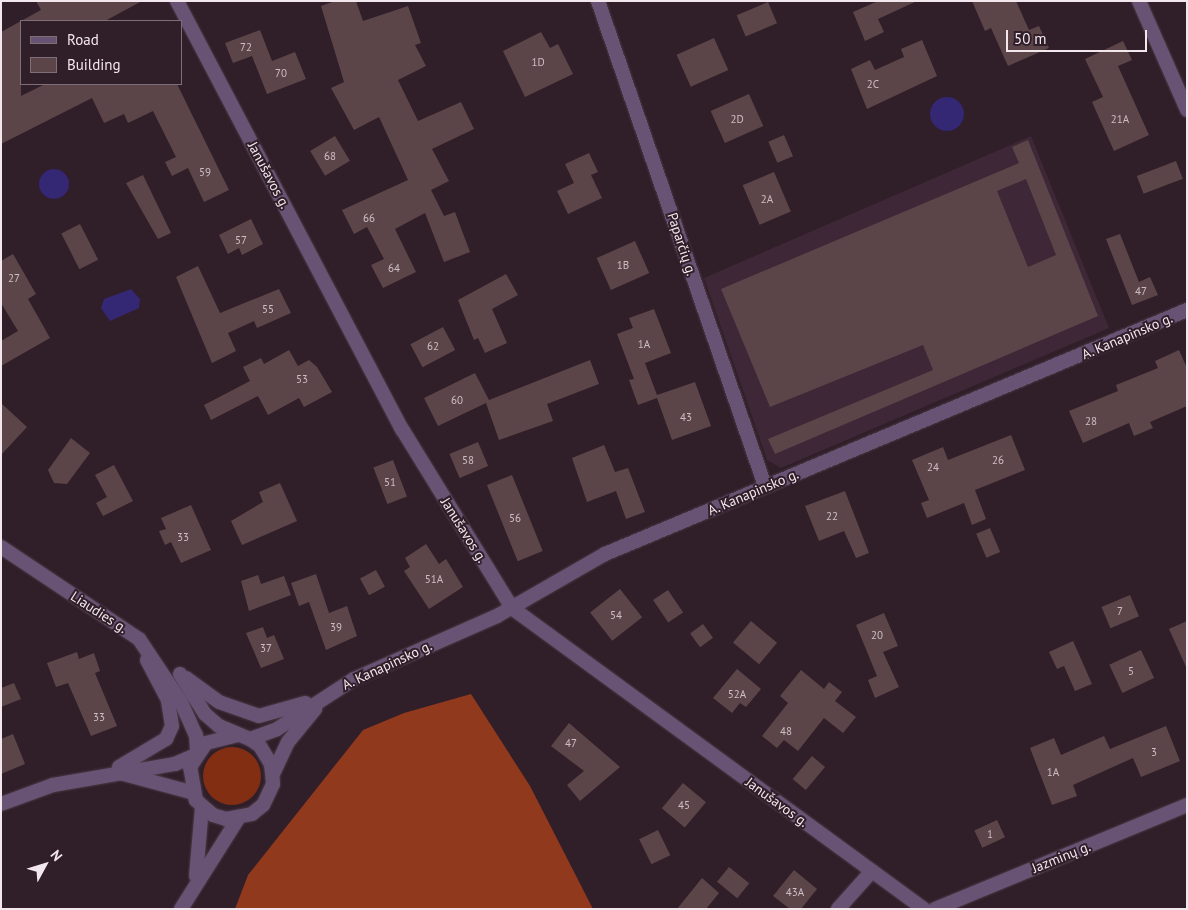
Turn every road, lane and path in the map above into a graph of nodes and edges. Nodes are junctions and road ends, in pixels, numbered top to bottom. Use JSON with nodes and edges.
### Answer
{"nodes":[{"id":1,"x":177,"y":1,"type":"edge"},
{"id":2,"x":598,"y":1,"type":"edge"},
{"id":3,"x":1139,"y":1,"type":"edge"},
{"id":4,"x":1187,"y":110,"type":"edge"},
{"id":5,"x":1187,"y":310,"type":"edge"},
{"id":6,"x":765,"y":486,"type":"junction"},
{"id":7,"x":1,"y":547,"type":"edge"},
{"id":8,"x":512,"y":608,"type":"junction"},
{"id":9,"x":139,"y":639,"type":"junction"},
{"id":10,"x":180,"y":674,"type":"junction"},
{"id":11,"x":329,"y":693,"type":"junction"},
{"id":12,"x":244,"y":737,"type":"junction"},
{"id":13,"x":196,"y":753,"type":"junction"},
{"id":14,"x":112,"y":771,"type":"junction"},
{"id":15,"x":274,"y":774,"type":"junction"},
{"id":16,"x":191,"y":792,"type":"junction"},
{"id":17,"x":1,"y":804,"type":"edge"},
{"id":18,"x":1187,"y":805,"type":"edge"},
{"id":19,"x":202,"y":808,"type":"junction"},
{"id":20,"x":238,"y":819,"type":"junction"},
{"id":21,"x":872,"y":870,"type":"junction"},
{"id":22,"x":196,"y":879,"type":"junction"},
{"id":23,"x":181,"y":909,"type":"edge"},
{"id":24,"x":838,"y":909,"type":"edge"},
{"id":25,"x":924,"y":909,"type":"edge"},
{"id":26,"x":934,"y":909,"type":"edge"}],
"edges":[{"from":1,"to":8,"type":"street","name":"Janušavos g."},
{"from":2,"to":6,"type":"street","name":"Paparčių g."},
{"from":3,"to":4,"type":"street"},
{"from":5,"to":6,"type":"street","name":"A. Kanapinsko g."},
{"from":6,"to":8,"type":"street","name":"A. Kanapinsko g."},
{"from":7,"to":9,"type":"street","name":"Liaudies g."},
{"from":8,"to":11,"type":"street","name":"A. Kanapinsko g."},
{"from":8,"to":21,"type":"street","name":"Janušavos g."},
{"from":9,"to":10,"type":"street"},
{"from":9,"to":13,"type":"street","name":"Liaudies g."},
{"from":9,"to":14,"type":"street"},
{"from":10,"to":11,"type":"street"},
{"from":10,"to":12,"type":"street"},
{"from":11,"to":12,"type":"street"},
{"from":11,"to":15,"type":"street"},
{"from":12,"to":13,"type":"street"},
{"from":12,"to":15,"type":"street"},
{"from":13,"to":14,"type":"street"},
{"from":13,"to":16,"type":"street"},
{"from":14,"to":16,"type":"street"},
{"from":14,"to":17,"type":"street"},
{"from":15,"to":20,"type":"street"},
{"from":16,"to":19,"type":"street"},
{"from":18,"to":26,"type":"street","name":"Jazminų g."},
{"from":19,"to":20,"type":"street"},
{"from":19,"to":22,"type":"street"},
{"from":20,"to":22,"type":"street"},
{"from":21,"to":24,"type":"street"},
{"from":21,"to":25,"type":"street","name":"Janušavos g."},
{"from":22,"to":23,"type":"street"}]}
